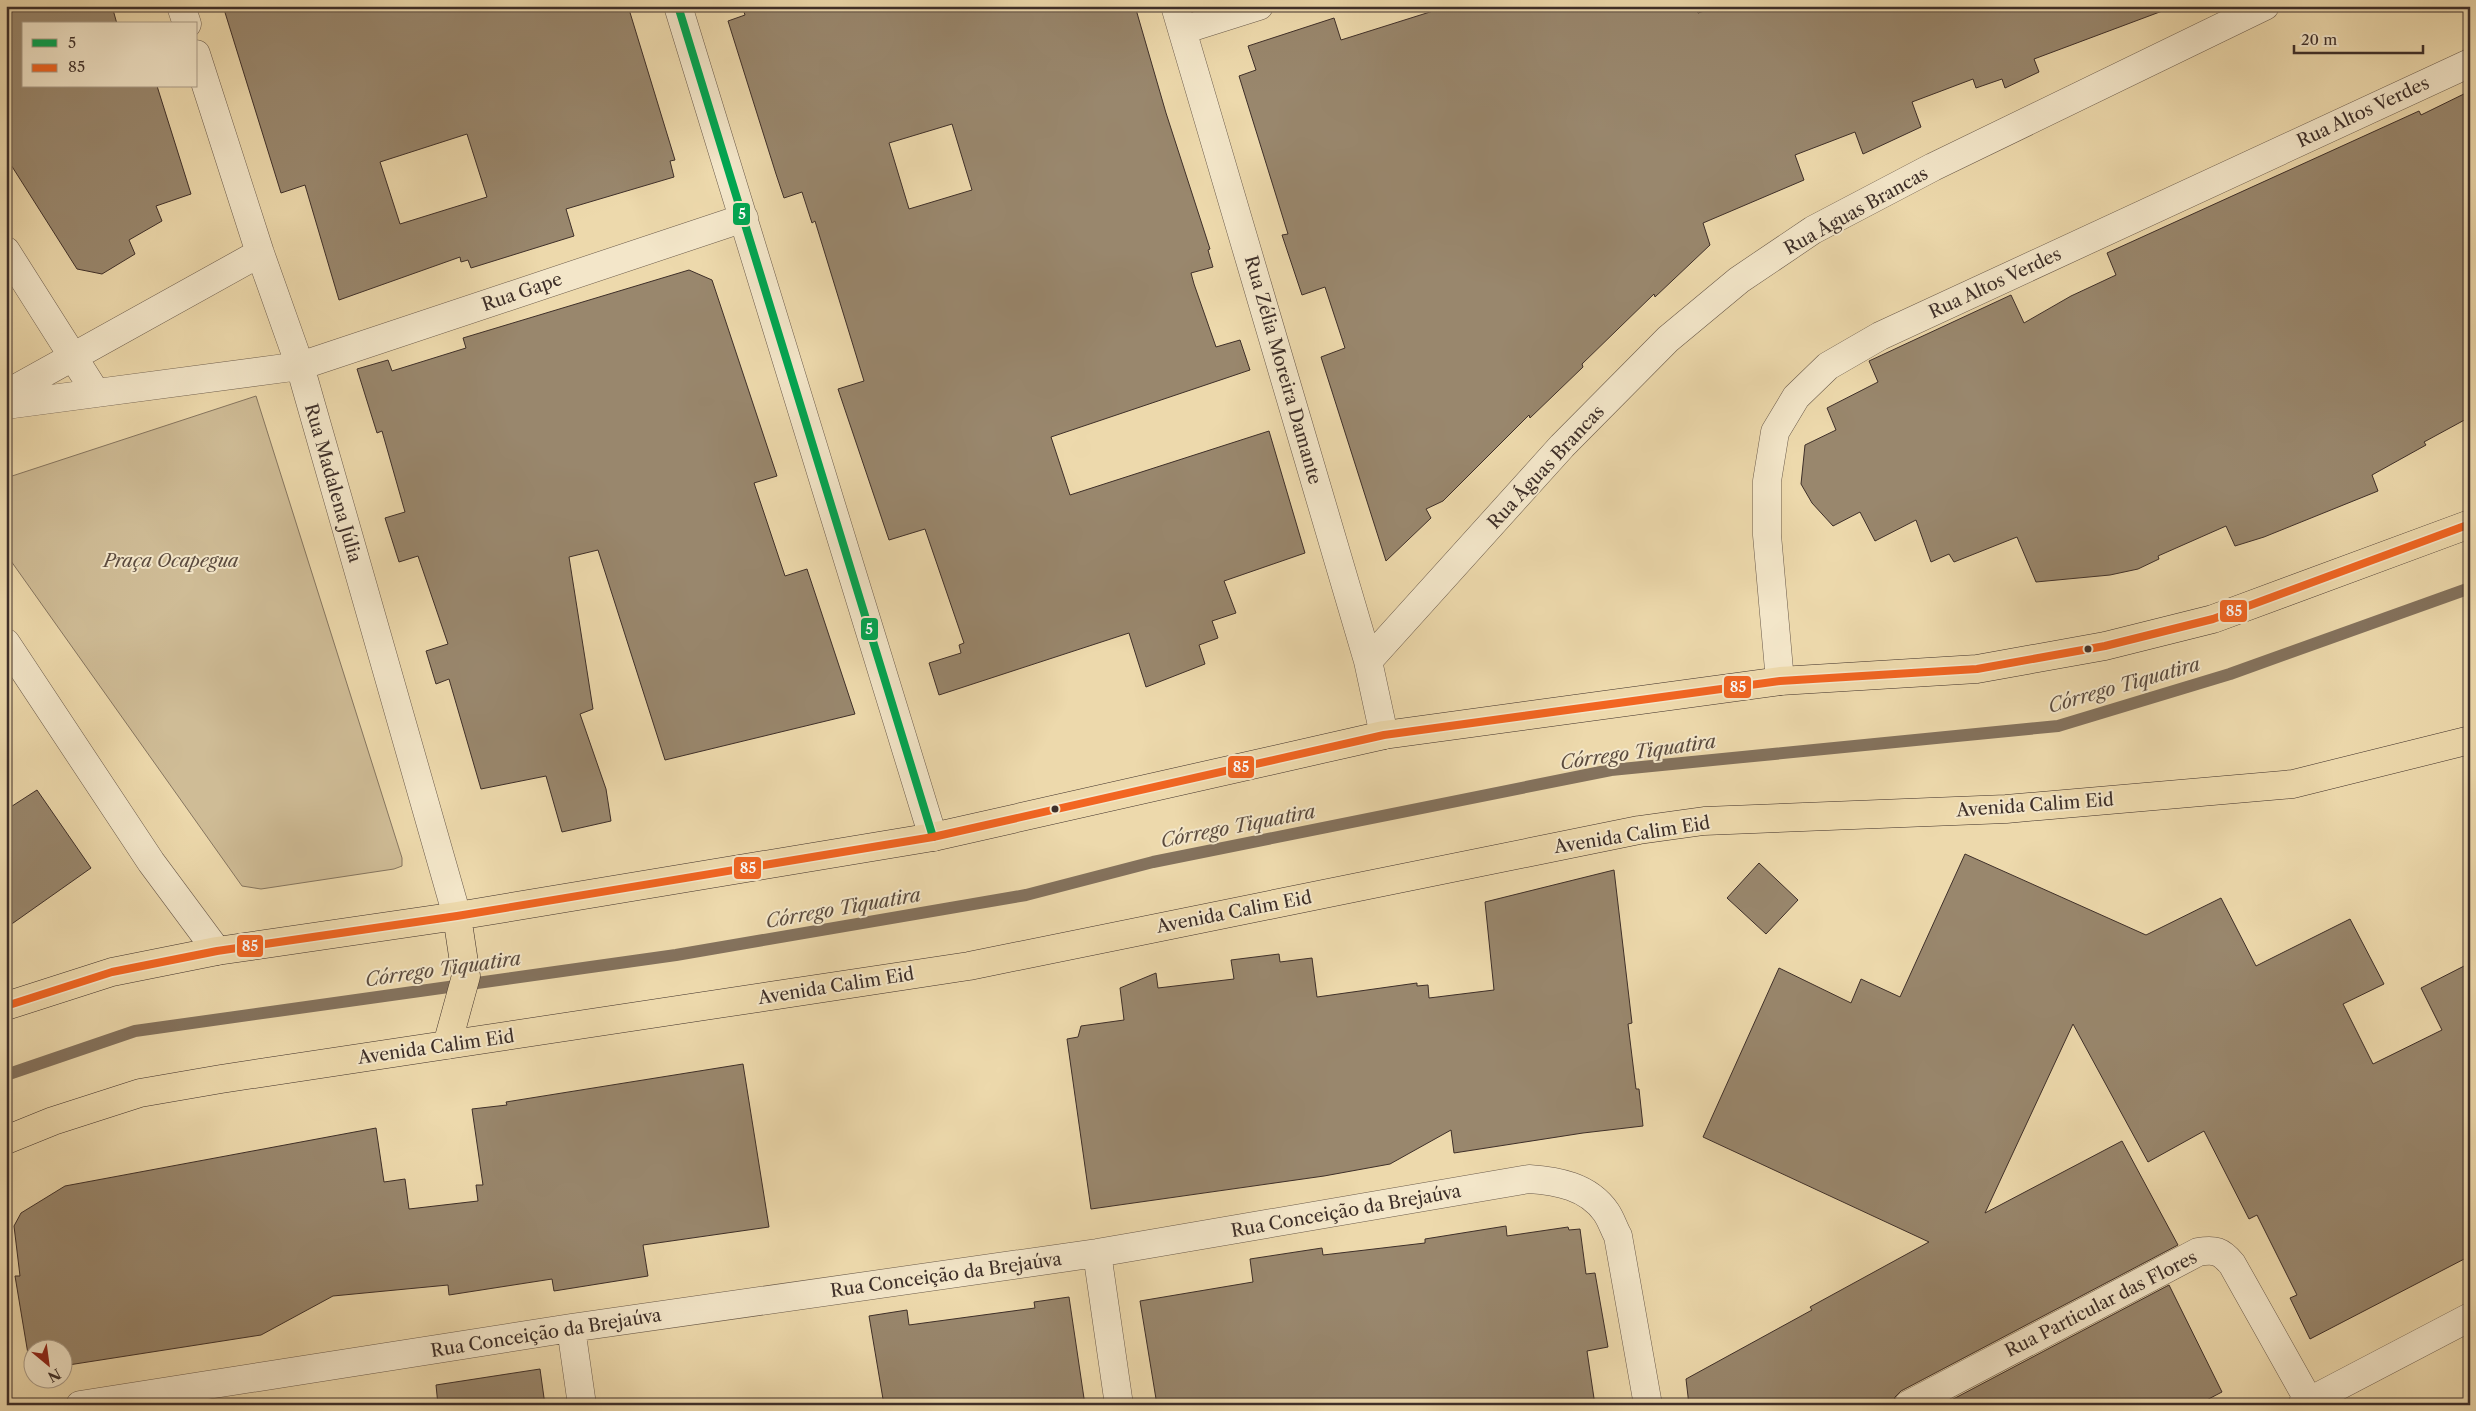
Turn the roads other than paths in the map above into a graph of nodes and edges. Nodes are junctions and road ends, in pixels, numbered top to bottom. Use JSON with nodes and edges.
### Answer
{"nodes":[{"id":1,"x":181,"y":6,"type":"edge"},
{"id":2,"x":678,"y":6,"type":"edge"},
{"id":3,"x":1259,"y":6,"type":"edge"},
{"id":4,"x":2265,"y":6,"type":"edge"},
{"id":5,"x":1179,"y":18,"type":"edge"},
{"id":6,"x":186,"y":22,"type":"edge"},
{"id":7,"x":198,"y":60,"type":"edge"},
{"id":8,"x":2470,"y":63,"type":"edge"},
{"id":9,"x":744,"y":218,"type":"junction"},
{"id":10,"x":6,"y":251,"type":"edge"},
{"id":11,"x":260,"y":253,"type":"junction"},
{"id":12,"x":73,"y":357,"type":"junction"},
{"id":13,"x":300,"y":366,"type":"junction"},
{"id":14,"x":96,"y":393,"type":"junction"},
{"id":15,"x":6,"y":394,"type":"edge"},
{"id":16,"x":6,"y":405,"type":"edge"},
{"id":17,"x":2470,"y":524,"type":"edge"},
{"id":18,"x":6,"y":643,"type":"edge"},
{"id":19,"x":1368,"y":661,"type":"junction"},
{"id":20,"x":1780,"y":681,"type":"junction"},
{"id":21,"x":1384,"y":735,"type":"junction"},
{"id":22,"x":2470,"y":740,"type":"edge"},
{"id":23,"x":933,"y":837,"type":"junction"},
{"id":24,"x":456,"y":916,"type":"junction"},
{"id":25,"x":217,"y":951,"type":"junction"},
{"id":26,"x":6,"y":1006,"type":"edge"},
{"id":27,"x":447,"y":1045,"type":"junction"},
{"id":28,"x":6,"y":1140,"type":"edge"},
{"id":29,"x":1097,"y":1254,"type":"junction"},
{"id":30,"x":2470,"y":1318,"type":"edge"},
{"id":31,"x":571,"y":1328,"type":"junction"},
{"id":32,"x":2305,"y":1403,"type":"edge"},
{"id":33,"x":80,"y":1405,"type":"edge"},
{"id":34,"x":582,"y":1405,"type":"edge"},
{"id":35,"x":1119,"y":1405,"type":"edge"},
{"id":36,"x":1648,"y":1405,"type":"edge"},
{"id":37,"x":1908,"y":1405,"type":"edge"}],
"edges":[{"from":1,"to":6,"type":"street"},
{"from":2,"to":9,"type":"street"},
{"from":3,"to":5,"type":"street"},
{"from":4,"to":19,"type":"street","name":"Rua Águas Brancas"},
{"from":5,"to":19,"type":"street","name":"Rua Zélia Moreira Damante"},
{"from":7,"to":11,"type":"street","name":"Rua Madalena Júlia"},
{"from":8,"to":20,"type":"street","name":"Rua Altos Verdes"},
{"from":9,"to":13,"type":"street","name":"Rua Gape"},
{"from":9,"to":23,"type":"street"},
{"from":10,"to":12,"type":"street"},
{"from":11,"to":12,"type":"street"},
{"from":11,"to":13,"type":"street","name":"Rua Madalena Júlia"},
{"from":12,"to":14,"type":"street"},
{"from":12,"to":15,"type":"street"},
{"from":13,"to":14,"type":"street"},
{"from":13,"to":24,"type":"street","name":"Rua Madalena Júlia"},
{"from":14,"to":16,"type":"street"},
{"from":17,"to":20,"type":"main road"},
{"from":18,"to":25,"type":"street"},
{"from":19,"to":21,"type":"street","name":"Rua Zélia Moreira Damante"},
{"from":20,"to":21,"type":"main road"},
{"from":21,"to":23,"type":"main road"},
{"from":22,"to":27,"type":"main road","name":"Avenida Calim Eid"},
{"from":23,"to":24,"type":"main road"},
{"from":24,"to":25,"type":"main road"},
{"from":24,"to":27,"type":"main road"},
{"from":25,"to":26,"type":"main road"},
{"from":27,"to":28,"type":"main road","name":"Avenida Calim Eid"},
{"from":29,"to":31,"type":"street","name":"Rua Conceição da Brejaúva"},
{"from":29,"to":35,"type":"street"},
{"from":29,"to":36,"type":"street","name":"Rua Conceição da Brejaúva"},
{"from":30,"to":32,"type":"street"},
{"from":31,"to":33,"type":"street","name":"Rua Conceição da Brejaúva"},
{"from":31,"to":34,"type":"street"},
{"from":32,"to":37,"type":"street","name":"Rua Particular das Flores"}]}
